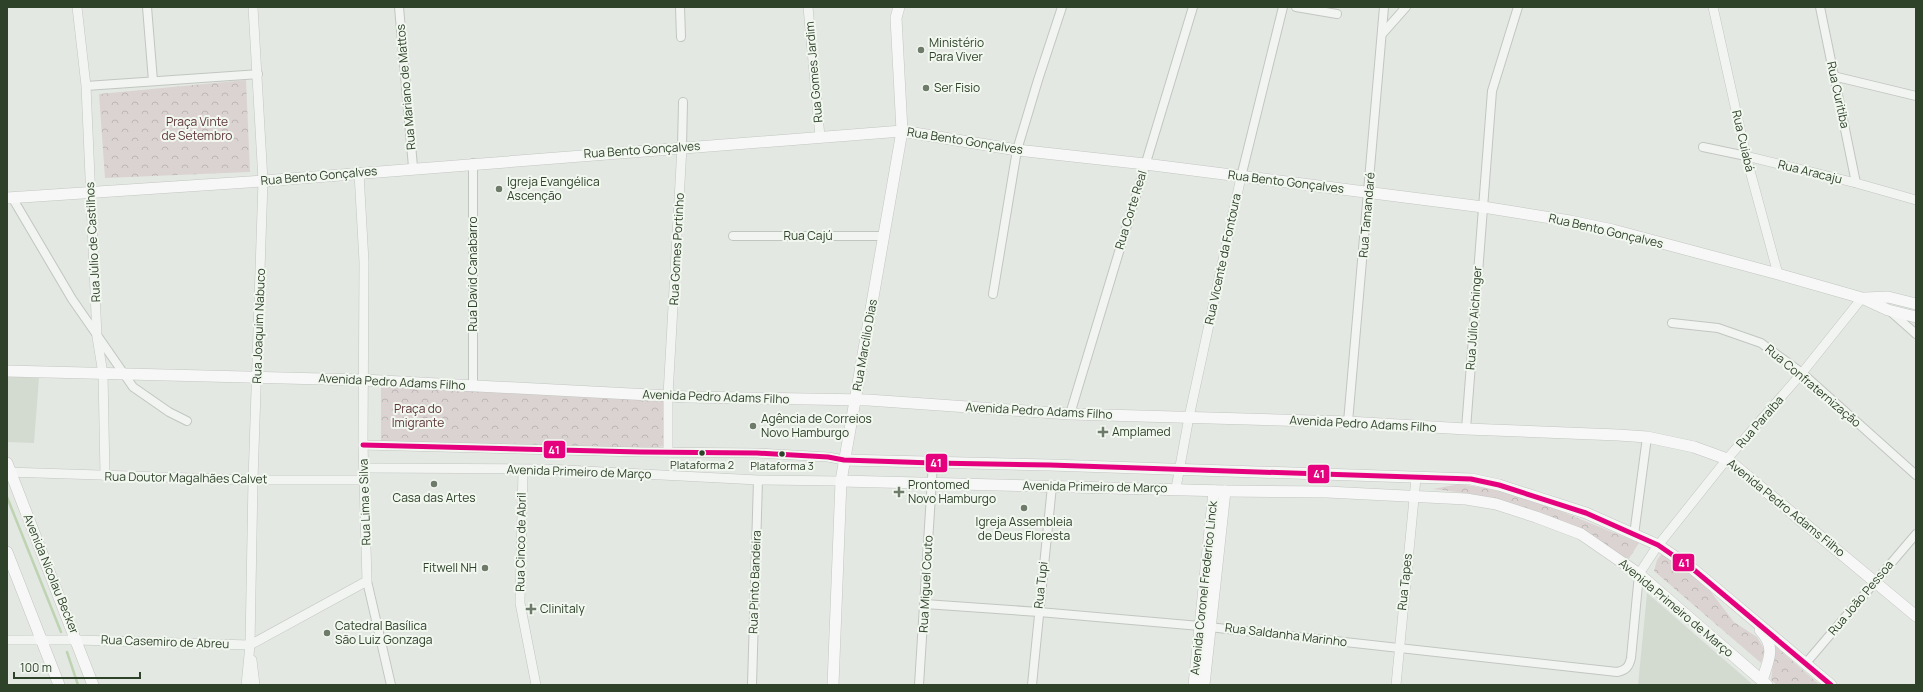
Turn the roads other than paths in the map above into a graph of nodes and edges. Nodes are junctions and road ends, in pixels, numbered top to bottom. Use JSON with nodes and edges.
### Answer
{"nodes":[{"id":1,"x":77,"y":7,"type":"edge"},
{"id":2,"x":148,"y":7,"type":"edge"},
{"id":3,"x":253,"y":7,"type":"edge"},
{"id":4,"x":399,"y":7,"type":"edge"},
{"id":5,"x":680,"y":7,"type":"edge"},
{"id":6,"x":808,"y":7,"type":"edge"},
{"id":7,"x":899,"y":7,"type":"edge"},
{"id":8,"x":1062,"y":7,"type":"edge"},
{"id":9,"x":1193,"y":7,"type":"edge"},
{"id":10,"x":1283,"y":7,"type":"edge"},
{"id":11,"x":1296,"y":7,"type":"edge"},
{"id":12,"x":1384,"y":7,"type":"edge"},
{"id":13,"x":1406,"y":7,"type":"edge"},
{"id":14,"x":1518,"y":7,"type":"edge"},
{"id":15,"x":1714,"y":7,"type":"edge"},
{"id":16,"x":1820,"y":7,"type":"edge"},
{"id":17,"x":1336,"y":14,"type":"dead end"},
{"id":18,"x":1383,"y":33,"type":"junction"},
{"id":19,"x":681,"y":37,"type":"dead end"},
{"id":20,"x":258,"y":74,"type":"junction"},
{"id":21,"x":1833,"y":76,"type":"junction"},
{"id":22,"x":153,"y":81,"type":"junction"},
{"id":23,"x":86,"y":86,"type":"junction"},
{"id":24,"x":1916,"y":96,"type":"edge"},
{"id":25,"x":683,"y":102,"type":"dead end"},
{"id":26,"x":902,"y":131,"type":"junction"},
{"id":27,"x":820,"y":137,"type":"junction"},
{"id":28,"x":682,"y":146,"type":"junction"},
{"id":29,"x":1703,"y":146,"type":"dead end"},
{"id":30,"x":1017,"y":150,"type":"junction"},
{"id":31,"x":1746,"y":156,"type":"junction"},
{"id":32,"x":473,"y":163,"type":"junction"},
{"id":33,"x":1145,"y":164,"type":"junction"},
{"id":34,"x":413,"y":168,"type":"junction"},
{"id":35,"x":359,"y":172,"type":"junction"},
{"id":36,"x":1241,"y":177,"type":"junction"},
{"id":37,"x":263,"y":180,"type":"junction"},
{"id":38,"x":1856,"y":183,"type":"junction"},
{"id":39,"x":90,"y":192,"type":"junction"},
{"id":40,"x":1369,"y":193,"type":"junction"},
{"id":41,"x":10,"y":198,"type":"edge"},
{"id":42,"x":1916,"y":200,"type":"edge"},
{"id":43,"x":1483,"y":207,"type":"junction"},
{"id":44,"x":733,"y":236,"type":"dead end"},
{"id":45,"x":883,"y":236,"type":"junction"},
{"id":46,"x":1778,"y":274,"type":"junction"},
{"id":47,"x":993,"y":294,"type":"dead end"},
{"id":48,"x":1862,"y":298,"type":"junction"},
{"id":49,"x":1916,"y":304,"type":"edge"},
{"id":50,"x":1888,"y":310,"type":"junction"},
{"id":51,"x":1916,"y":317,"type":"edge"},
{"id":52,"x":1672,"y":323,"type":"dead end"},
{"id":53,"x":1916,"y":334,"type":"edge"},
{"id":54,"x":98,"y":337,"type":"junction"},
{"id":55,"x":7,"y":371,"type":"edge"},
{"id":56,"x":103,"y":374,"type":"junction"},
{"id":57,"x":123,"y":374,"type":"junction"},
{"id":58,"x":1802,"y":374,"type":"junction"},
{"id":59,"x":258,"y":376,"type":"junction"},
{"id":60,"x":363,"y":380,"type":"junction"},
{"id":61,"x":473,"y":385,"type":"junction"},
{"id":62,"x":668,"y":395,"type":"junction"},
{"id":63,"x":855,"y":400,"type":"junction"},
{"id":64,"x":1070,"y":414,"type":"junction"},
{"id":65,"x":1189,"y":417,"type":"junction"},
{"id":66,"x":187,"y":421,"type":"dead end"},
{"id":67,"x":1348,"y":422,"type":"junction"},
{"id":68,"x":1466,"y":429,"type":"junction"},
{"id":69,"x":1647,"y":437,"type":"junction"},
{"id":70,"x":363,"y":445,"type":"junction"},
{"id":71,"x":668,"y":451,"type":"junction"},
{"id":72,"x":1727,"y":459,"type":"junction"},
{"id":73,"x":844,"y":460,"type":"junction"},
{"id":74,"x":933,"y":463,"type":"junction"},
{"id":75,"x":364,"y":468,"type":"junction"},
{"id":76,"x":1179,"y":469,"type":"junction"},
{"id":77,"x":8,"y":470,"type":"edge"},
{"id":78,"x":523,"y":470,"type":"junction"},
{"id":79,"x":1916,"y":475,"type":"edge"},
{"id":80,"x":104,"y":476,"type":"junction"},
{"id":81,"x":1416,"y":478,"type":"junction"},
{"id":82,"x":253,"y":480,"type":"junction"},
{"id":83,"x":364,"y":480,"type":"junction"},
{"id":84,"x":758,"y":480,"type":"junction"},
{"id":85,"x":841,"y":481,"type":"junction"},
{"id":86,"x":931,"y":484,"type":"junction"},
{"id":87,"x":1052,"y":486,"type":"junction"},
{"id":88,"x":1176,"y":488,"type":"junction"},
{"id":89,"x":1219,"y":491,"type":"junction"},
{"id":90,"x":1414,"y":496,"type":"junction"},
{"id":91,"x":1916,"y":534,"type":"edge"},
{"id":92,"x":1634,"y":535,"type":"junction"},
{"id":93,"x":1658,"y":546,"type":"junction"},
{"id":94,"x":7,"y":552,"type":"edge"},
{"id":95,"x":1639,"y":574,"type":"junction"},
{"id":96,"x":367,"y":581,"type":"junction"},
{"id":97,"x":1875,"y":581,"type":"junction"},
{"id":98,"x":1729,"y":598,"type":"junction"},
{"id":99,"x":924,"y":604,"type":"junction"},
{"id":100,"x":1039,"y":612,"type":"junction"},
{"id":101,"x":1916,"y":616,"type":"edge"},
{"id":102,"x":1205,"y":626,"type":"junction"},
{"id":103,"x":7,"y":640,"type":"edge"},
{"id":104,"x":42,"y":640,"type":"junction"},
{"id":105,"x":77,"y":640,"type":"junction"},
{"id":106,"x":250,"y":645,"type":"junction"},
{"id":107,"x":1399,"y":649,"type":"junction"},
{"id":108,"x":1806,"y":663,"type":"junction"},
{"id":109,"x":1763,"y":684,"type":"edge"},
{"id":110,"x":59,"y":685,"type":"edge"},
{"id":111,"x":93,"y":685,"type":"edge"},
{"id":112,"x":246,"y":685,"type":"edge"},
{"id":113,"x":256,"y":685,"type":"edge"},
{"id":114,"x":391,"y":685,"type":"edge"},
{"id":115,"x":536,"y":685,"type":"edge"},
{"id":116,"x":752,"y":685,"type":"edge"},
{"id":117,"x":833,"y":685,"type":"edge"},
{"id":118,"x":919,"y":685,"type":"edge"},
{"id":119,"x":1032,"y":685,"type":"edge"},
{"id":120,"x":1194,"y":685,"type":"edge"},
{"id":121,"x":1204,"y":685,"type":"edge"},
{"id":122,"x":1396,"y":685,"type":"edge"},
{"id":123,"x":1831,"y":685,"type":"edge"}],
"edges":[{"from":1,"to":23,"type":"street","name":"Rua Júlio de Castilhos"},
{"from":2,"to":22,"type":"street"},
{"from":3,"to":20,"type":"street","name":"Rua Joaquim Nabuco"},
{"from":4,"to":34,"type":"street","name":"Rua Mariano de Mattos"},
{"from":5,"to":19,"type":"street"},
{"from":6,"to":27,"type":"street","name":"Rua Gomes Jardim"},
{"from":7,"to":26,"type":"main road","name":"Rua Marcílio Dias"},
{"from":8,"to":30,"type":"street"},
{"from":9,"to":33,"type":"street","name":"Rua Corte Real"},
{"from":10,"to":36,"type":"street","name":"Rua Vicente da Fontoura"},
{"from":11,"to":17,"type":"street"},
{"from":12,"to":18,"type":"street","name":"Rua Tamandaré"},
{"from":13,"to":18,"type":"street"},
{"from":14,"to":43,"type":"street","name":"Rua Júlio Aichinger"},
{"from":15,"to":31,"type":"street","name":"Rua Cuiabá"},
{"from":16,"to":21,"type":"street","name":"Rua Curitiba"},
{"from":18,"to":40,"type":"street","name":"Rua Tamandaré"},
{"from":20,"to":22,"type":"street"},
{"from":20,"to":37,"type":"street","name":"Rua Joaquim Nabuco"},
{"from":21,"to":24,"type":"street"},
{"from":21,"to":38,"type":"street","name":"Rua Curitiba"},
{"from":22,"to":23,"type":"street"},
{"from":23,"to":39,"type":"street","name":"Rua Júlio de Castilhos"},
{"from":25,"to":28,"type":"street","name":"Rua Gomes Portinho"},
{"from":26,"to":27,"type":"main road","name":"Rua Bento Gonçalves"},
{"from":26,"to":30,"type":"main road","name":"Rua Bento Gonçalves"},
{"from":26,"to":45,"type":"main road","name":"Rua Marcílio Dias"},
{"from":27,"to":28,"type":"main road","name":"Rua Bento Gonçalves"},
{"from":28,"to":32,"type":"main road","name":"Rua Bento Gonçalves"},
{"from":28,"to":62,"type":"street","name":"Rua Gomes Portinho"},
{"from":29,"to":31,"type":"street","name":"Rua Aracaju"},
{"from":30,"to":33,"type":"main road","name":"Rua Bento Gonçalves"},
{"from":30,"to":47,"type":"street"},
{"from":31,"to":38,"type":"street","name":"Rua Aracaju"},
{"from":31,"to":46,"type":"street","name":"Rua Cuiabá"},
{"from":32,"to":34,"type":"main road","name":"Rua Bento Gonçalves"},
{"from":32,"to":61,"type":"street","name":"Rua David Canabarro"},
{"from":33,"to":36,"type":"main road","name":"Rua Bento Gonçalves"},
{"from":33,"to":64,"type":"street","name":"Rua Corte Real"},
{"from":34,"to":35,"type":"main road","name":"Rua Bento Gonçalves"},
{"from":35,"to":37,"type":"main road","name":"Rua Bento Gonçalves"},
{"from":35,"to":60,"type":"street","name":"Rua Lima e Silva"},
{"from":36,"to":40,"type":"main road","name":"Rua Bento Gonçalves"},
{"from":36,"to":65,"type":"street","name":"Rua Vicente da Fontoura"},
{"from":37,"to":39,"type":"main road","name":"Rua Bento Gonçalves"},
{"from":37,"to":59,"type":"street","name":"Rua Joaquim Nabuco"},
{"from":38,"to":42,"type":"street","name":"Rua Aracaju"},
{"from":39,"to":41,"type":"main road","name":"Rua Bento Gonçalves"},
{"from":39,"to":54,"type":"street","name":"Rua Júlio de Castilhos"},
{"from":40,"to":43,"type":"main road","name":"Rua Bento Gonçalves"},
{"from":40,"to":67,"type":"street","name":"Rua Tamandaré"},
{"from":41,"to":54,"type":"street"},
{"from":43,"to":46,"type":"main road","name":"Rua Bento Gonçalves"},
{"from":43,"to":68,"type":"street","name":"Rua Júlio Aichinger"},
{"from":44,"to":45,"type":"street","name":"Rua Cajú"},
{"from":45,"to":63,"type":"main road","name":"Rua Marcílio Dias"},
{"from":46,"to":48,"type":"main road","name":"Rua Bento Gonçalves"},
{"from":48,"to":49,"type":"main road","name":"Rua Bento Gonçalves"},
{"from":48,"to":50,"type":"main road","name":"Rua Bento Gonçalves"},
{"from":48,"to":58,"type":"street","name":"Rua Paraíba"},
{"from":50,"to":51,"type":"main road","name":"Rua Bento Gonçalves"},
{"from":50,"to":53,"type":"street"},
{"from":52,"to":58,"type":"street","name":"Rua Confraternização"},
{"from":54,"to":56,"type":"street","name":"Rua Júlio de Castilhos"},
{"from":54,"to":57,"type":"street"},
{"from":55,"to":56,"type":"main road","name":"Avenida Pedro Adams Filho"},
{"from":56,"to":57,"type":"main road","name":"Avenida Pedro Adams Filho"},
{"from":56,"to":80,"type":"street","name":"Rua Júlio de Castilhos"},
{"from":57,"to":59,"type":"main road","name":"Avenida Pedro Adams Filho"},
{"from":57,"to":66,"type":"street"},
{"from":58,"to":72,"type":"street","name":"Rua Paraíba"},
{"from":58,"to":79,"type":"street","name":"Rua Confraternização"},
{"from":59,"to":60,"type":"main road","name":"Avenida Pedro Adams Filho"},
{"from":59,"to":82,"type":"street","name":"Rua Joaquim Nabuco"},
{"from":60,"to":61,"type":"main road","name":"Avenida Pedro Adams Filho"},
{"from":60,"to":70,"type":"street","name":"Rua Lima e Silva"},
{"from":61,"to":62,"type":"main road","name":"Avenida Pedro Adams Filho"},
{"from":62,"to":63,"type":"main road","name":"Avenida Pedro Adams Filho"},
{"from":62,"to":71,"type":"street","name":"Rua Gomes Portinho"},
{"from":63,"to":64,"type":"main road","name":"Avenida Pedro Adams Filho"},
{"from":63,"to":73,"type":"main road","name":"Rua Marcílio Dias"},
{"from":64,"to":65,"type":"main road","name":"Avenida Pedro Adams Filho"},
{"from":65,"to":67,"type":"main road","name":"Avenida Pedro Adams Filho"},
{"from":65,"to":76,"type":"street","name":"Rua Vicente da Fontoura"},
{"from":67,"to":68,"type":"main road","name":"Avenida Pedro Adams Filho"},
{"from":68,"to":69,"type":"main road","name":"Avenida Pedro Adams Filho"},
{"from":69,"to":72,"type":"main road","name":"Avenida Pedro Adams Filho"},
{"from":69,"to":92,"type":"street"},
{"from":70,"to":71,"type":"street","name":"Avenida Primeiro de Março"},
{"from":70,"to":75,"type":"street","name":"Rua Lima e Silva"},
{"from":71,"to":73,"type":"street","name":"Avenida Primeiro de Março"},
{"from":72,"to":93,"type":"street","name":"Rua Paraíba"},
{"from":72,"to":97,"type":"main road","name":"Avenida Pedro Adams Filho"},
{"from":73,"to":74,"type":"main road","name":"Avenida Primeiro de Março"},
{"from":73,"to":85,"type":"main road","name":"Rua Marcílio Dias"},
{"from":74,"to":76,"type":"main road","name":"Avenida Primeiro de Março"},
{"from":74,"to":86,"type":"street","name":"Rua Miguel Couto"},
{"from":75,"to":78,"type":"street","name":"Avenida Primeiro de Março"},
{"from":75,"to":83,"type":"street","name":"Rua Lima e Silva"},
{"from":76,"to":81,"type":"main road","name":"Avenida Primeiro de Março"},
{"from":76,"to":88,"type":"street","name":"Rua Vicente da Fontoura"},
{"from":77,"to":80,"type":"street","name":"Rua Doutor Magalhães Calvet"},
{"from":77,"to":105,"type":"main road","name":"Avenida Nicolau Becker"},
{"from":78,"to":84,"type":"street","name":"Avenida Primeiro de Março"},
{"from":78,"to":115,"type":"street","name":"Rua Cinco de Abril"},
{"from":80,"to":82,"type":"street","name":"Rua Doutor Magalhães Calvet"},
{"from":81,"to":90,"type":"street","name":"Rua Tapes"},
{"from":81,"to":92,"type":"main road","name":"Avenida Primeiro de Março"},
{"from":82,"to":83,"type":"street","name":"Rua Doutor Magalhães Calvet"},
{"from":82,"to":106,"type":"street","name":"Rua Joaquim Nabuco"},
{"from":83,"to":96,"type":"street","name":"Rua Lima e Silva"},
{"from":84,"to":85,"type":"street","name":"Avenida Primeiro de Março"},
{"from":84,"to":116,"type":"street","name":"Rua Pinto Bandeira"},
{"from":85,"to":86,"type":"main road","name":"Avenida Primeiro de Março"},
{"from":85,"to":117,"type":"main road","name":"Rua Marcílio Dias"},
{"from":86,"to":87,"type":"main road","name":"Avenida Primeiro de Março"},
{"from":86,"to":99,"type":"street","name":"Rua Miguel Couto"},
{"from":87,"to":88,"type":"main road","name":"Avenida Primeiro de Março"},
{"from":87,"to":100,"type":"street","name":"Rua Tupi"},
{"from":88,"to":89,"type":"main road","name":"Avenida Primeiro de Março"},
{"from":89,"to":90,"type":"main road","name":"Avenida Primeiro de Março"},
{"from":89,"to":102,"type":"main road","name":"Avenida Coronel Frederico Linck"},
{"from":90,"to":95,"type":"main road","name":"Avenida Primeiro de Março"},
{"from":90,"to":107,"type":"street","name":"Rua Tapes"},
{"from":91,"to":97,"type":"street","name":"Rua João Pessoa"},
{"from":92,"to":93,"type":"main road","name":"Avenida Primeiro de Março"},
{"from":93,"to":95,"type":"street","name":"Rua Paraíba"},
{"from":93,"to":98,"type":"main road","name":"Avenida Primeiro de Março"},
{"from":94,"to":104,"type":"main road"},
{"from":95,"to":107,"type":"street","name":"Rua Saldanha Marinho"},
{"from":95,"to":109,"type":"main road","name":"Avenida Primeiro de Março"},
{"from":96,"to":106,"type":"street"},
{"from":96,"to":114,"type":"street","name":"Rua Lima e Silva"},
{"from":97,"to":101,"type":"main road","name":"Avenida Pedro Adams Filho"},
{"from":97,"to":108,"type":"street","name":"Rua João Pessoa"},
{"from":98,"to":108,"type":"main road","name":"Avenida Primeiro de Março"},
{"from":98,"to":109,"type":"main road"},
{"from":99,"to":100,"type":"street","name":"Rua Saldanha Marinho"},
{"from":99,"to":118,"type":"street","name":"Rua Miguel Couto"},
{"from":100,"to":102,"type":"street","name":"Rua Saldanha Marinho"},
{"from":100,"to":119,"type":"street","name":"Rua Tupi"},
{"from":102,"to":107,"type":"street","name":"Rua Saldanha Marinho"},
{"from":102,"to":120,"type":"main road","name":"Avenida Coronel Frederico Linck"},
{"from":102,"to":121,"type":"main road","name":"Avenida Coronel Frederico Linck"},
{"from":103,"to":104,"type":"street","name":"Rua Casemiro de Abreu"},
{"from":104,"to":105,"type":"street","name":"Rua Casemiro de Abreu"},
{"from":104,"to":110,"type":"main road"},
{"from":105,"to":106,"type":"street","name":"Rua Casemiro de Abreu"},
{"from":105,"to":111,"type":"main road","name":"Avenida Nicolau Becker"},
{"from":106,"to":112,"type":"street","name":"Rua Joaquim Nabuco"},
{"from":106,"to":113,"type":"street","name":"Rua Joaquim Nabuco"},
{"from":107,"to":122,"type":"street","name":"Rua Tapes"},
{"from":108,"to":123,"type":"main road","name":"Avenida Primeiro de Março"}]}
